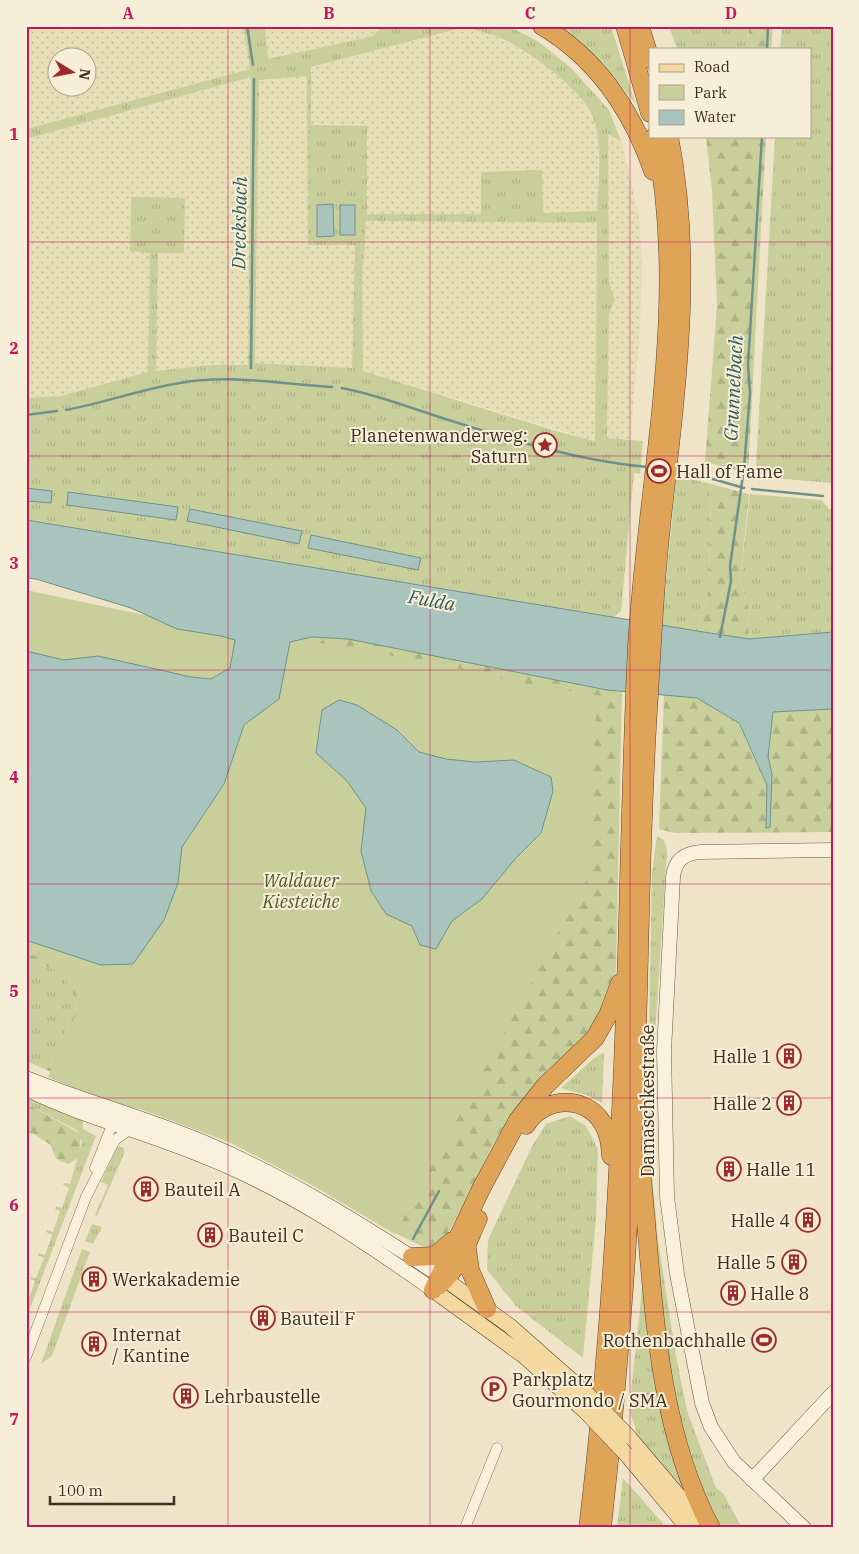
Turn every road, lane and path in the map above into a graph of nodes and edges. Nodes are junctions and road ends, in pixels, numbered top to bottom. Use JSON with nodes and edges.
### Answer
{"nodes":[{"id":1,"x":542,"y":26,"type":"edge"},
{"id":2,"x":625,"y":26,"type":"edge"},
{"id":3,"x":640,"y":26,"type":"edge"},
{"id":4,"x":649,"y":55,"type":"edge"},
{"id":5,"x":649,"y":110,"type":"edge"},
{"id":6,"x":655,"y":138,"type":"edge"},
{"id":7,"x":669,"y":138,"type":"edge"},
{"id":8,"x":665,"y":204,"type":"junction"},
{"id":9,"x":665,"y":424,"type":"junction"},
{"id":10,"x":833,"y":850,"type":"edge"},
{"id":11,"x":636,"y":851,"type":"junction"},
{"id":12,"x":627,"y":956,"type":"junction"},
{"id":13,"x":26,"y":1078,"type":"edge"},
{"id":14,"x":26,"y":1089,"type":"edge"},
{"id":15,"x":635,"y":1095,"type":"junction"},
{"id":16,"x":146,"y":1121,"type":"junction"},
{"id":17,"x":112,"y":1125,"type":"junction"},
{"id":18,"x":130,"y":1130,"type":"junction"},
{"id":19,"x":86,"y":1197,"type":"junction"},
{"id":20,"x":614,"y":1229,"type":"junction"},
{"id":21,"x":463,"y":1241,"type":"junction"},
{"id":22,"x":412,"y":1257,"type":"junction"},
{"id":23,"x":439,"y":1281,"type":"junction"},
{"id":24,"x":487,"y":1309,"type":"junction"},
{"id":25,"x":30,"y":1335,"type":"edge"},
{"id":26,"x":26,"y":1357,"type":"edge"},
{"id":27,"x":833,"y":1393,"type":"edge"},
{"id":28,"x":497,"y":1448,"type":"dead end"},
{"id":29,"x":752,"y":1480,"type":"junction"},
{"id":30,"x":465,"y":1528,"type":"edge"},
{"id":31,"x":588,"y":1528,"type":"edge"},
{"id":32,"x":602,"y":1528,"type":"edge"},
{"id":33,"x":688,"y":1528,"type":"edge"},
{"id":34,"x":706,"y":1528,"type":"edge"},
{"id":35,"x":711,"y":1528,"type":"edge"},
{"id":36,"x":804,"y":1528,"type":"edge"}],
"edges":[{"from":1,"to":8,"type":"highway"},
{"from":2,"to":5,"type":"highway"},
{"from":3,"to":4,"type":"highway"},
{"from":6,"to":8,"type":"highway"},
{"from":7,"to":9,"type":"highway"},
{"from":8,"to":9,"type":"highway"},
{"from":9,"to":11,"type":"highway"},
{"from":10,"to":29,"type":"street","name":"Damaschkestraße"},
{"from":11,"to":12,"type":"highway"},
{"from":11,"to":15,"type":"highway"},
{"from":12,"to":20,"type":"highway"},
{"from":12,"to":21,"type":"highway"},
{"from":13,"to":16,"type":"street"},
{"from":14,"to":17,"type":"street"},
{"from":15,"to":32,"type":"highway"},
{"from":15,"to":35,"type":"highway"},
{"from":16,"to":17,"type":"street"},
{"from":16,"to":22,"type":"street"},
{"from":17,"to":18,"type":"street"},
{"from":17,"to":19,"type":"street"},
{"from":18,"to":19,"type":"street"},
{"from":18,"to":23,"type":"street"},
{"from":19,"to":25,"type":"street"},
{"from":20,"to":21,"type":"highway"},
{"from":20,"to":31,"type":"highway"},
{"from":21,"to":22,"type":"highway"},
{"from":21,"to":23,"type":"highway"},
{"from":21,"to":24,"type":"highway"},
{"from":22,"to":23,"type":"street"},
{"from":23,"to":24,"type":"main road"},
{"from":23,"to":33,"type":"main road","bridge":true},
{"from":24,"to":34,"type":"main road","bridge":true},
{"from":25,"to":26,"type":"street"},
{"from":27,"to":29,"type":"street"},
{"from":28,"to":30,"type":"street"},
{"from":29,"to":36,"type":"street","name":"Damaschkestraße"}]}
